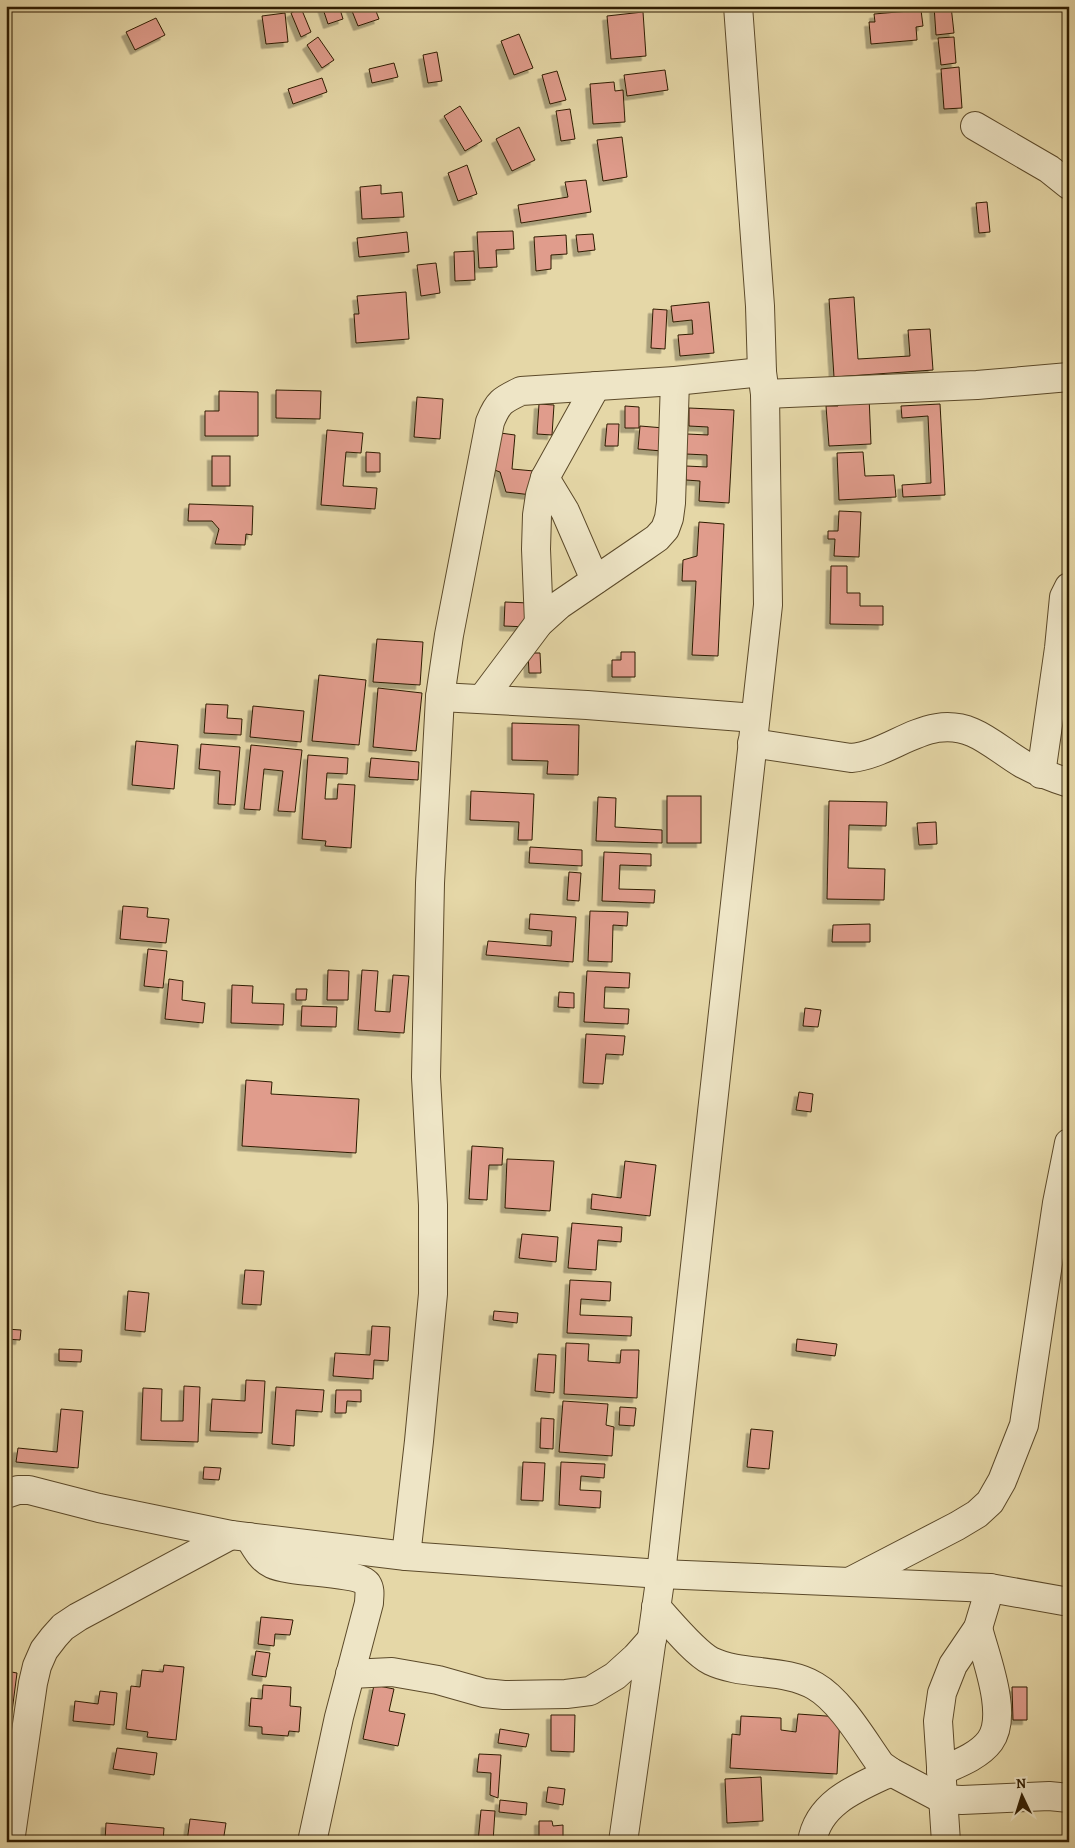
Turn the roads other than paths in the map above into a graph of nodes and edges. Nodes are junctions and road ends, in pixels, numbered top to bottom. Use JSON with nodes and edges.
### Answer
{"nodes":[{"id":1,"x":738,"y":6,"type":"edge"},
{"id":2,"x":975,"y":126,"type":"dead end"},
{"id":3,"x":1069,"y":185,"type":"edge"},
{"id":4,"x":1069,"y":377,"type":"edge"},
{"id":5,"x":675,"y":380,"type":"junction"},
{"id":6,"x":763,"y":383,"type":"junction"},
{"id":7,"x":596,"y":386,"type":"junction"},
{"id":8,"x":545,"y":478,"type":"junction"},
{"id":9,"x":595,"y":580,"type":"junction"},
{"id":10,"x":1069,"y":586,"type":"edge"},
{"id":11,"x":539,"y":623,"type":"junction"},
{"id":12,"x":440,"y":697,"type":"junction"},
{"id":13,"x":482,"y":699,"type":"junction"},
{"id":14,"x":754,"y":730,"type":"junction"},
{"id":15,"x":1041,"y":774,"type":"junction"},
{"id":16,"x":1069,"y":783,"type":"edge"},
{"id":17,"x":1069,"y":1143,"type":"edge"},
{"id":18,"x":6,"y":1494,"type":"edge"},
{"id":19,"x":240,"y":1536,"type":"junction"},
{"id":20,"x":406,"y":1556,"type":"junction"},
{"id":21,"x":661,"y":1574,"type":"junction"},
{"id":22,"x":850,"y":1582,"type":"junction"},
{"id":23,"x":990,"y":1588,"type":"junction"},
{"id":24,"x":1069,"y":1602,"type":"edge"},
{"id":25,"x":656,"y":1607,"type":"junction"},
{"id":26,"x":978,"y":1628,"type":"junction"},
{"id":27,"x":652,"y":1639,"type":"junction"},
{"id":28,"x":350,"y":1674,"type":"junction"},
{"id":29,"x":941,"y":1771,"type":"junction"},
{"id":30,"x":891,"y":1772,"type":"junction"},
{"id":31,"x":942,"y":1798,"type":"junction"},
{"id":32,"x":1069,"y":1798,"type":"edge"},
{"id":33,"x":10,"y":1842,"type":"edge"},
{"id":34,"x":312,"y":1842,"type":"edge"},
{"id":35,"x":623,"y":1842,"type":"edge"},
{"id":36,"x":812,"y":1842,"type":"edge"},
{"id":37,"x":946,"y":1842,"type":"edge"}],
"edges":[{"from":1,"to":6,"type":"street"},
{"from":2,"to":3,"type":"street"},
{"from":4,"to":6,"type":"street"},
{"from":5,"to":6,"type":"street"},
{"from":5,"to":7,"type":"street"},
{"from":5,"to":9,"type":"street"},
{"from":6,"to":14,"type":"street"},
{"from":7,"to":8,"type":"street"},
{"from":7,"to":12,"type":"street"},
{"from":8,"to":9,"type":"street"},
{"from":8,"to":11,"type":"street"},
{"from":9,"to":11,"type":"street"},
{"from":10,"to":15,"type":"street"},
{"from":11,"to":13,"type":"street"},
{"from":12,"to":13,"type":"street"},
{"from":12,"to":20,"type":"street"},
{"from":13,"to":14,"type":"street"},
{"from":14,"to":15,"type":"street"},
{"from":14,"to":21,"type":"street"},
{"from":15,"to":16,"type":"street"},
{"from":17,"to":22,"type":"street"},
{"from":18,"to":19,"type":"street"},
{"from":19,"to":20,"type":"street"},
{"from":19,"to":28,"type":"street"},
{"from":19,"to":33,"type":"street"},
{"from":20,"to":21,"type":"street"},
{"from":21,"to":22,"type":"street"},
{"from":21,"to":25,"type":"street"},
{"from":22,"to":23,"type":"street"},
{"from":23,"to":24,"type":"street"},
{"from":23,"to":26,"type":"street"},
{"from":25,"to":27,"type":"street"},
{"from":25,"to":30,"type":"street"},
{"from":26,"to":29,"type":"street"},
{"from":26,"to":29,"type":"street"},
{"from":27,"to":28,"type":"street"},
{"from":27,"to":35,"type":"street"},
{"from":28,"to":34,"type":"street"},
{"from":29,"to":31,"type":"street"},
{"from":30,"to":31,"type":"street"},
{"from":30,"to":36,"type":"street"},
{"from":31,"to":32,"type":"street"},
{"from":31,"to":37,"type":"street"}]}
